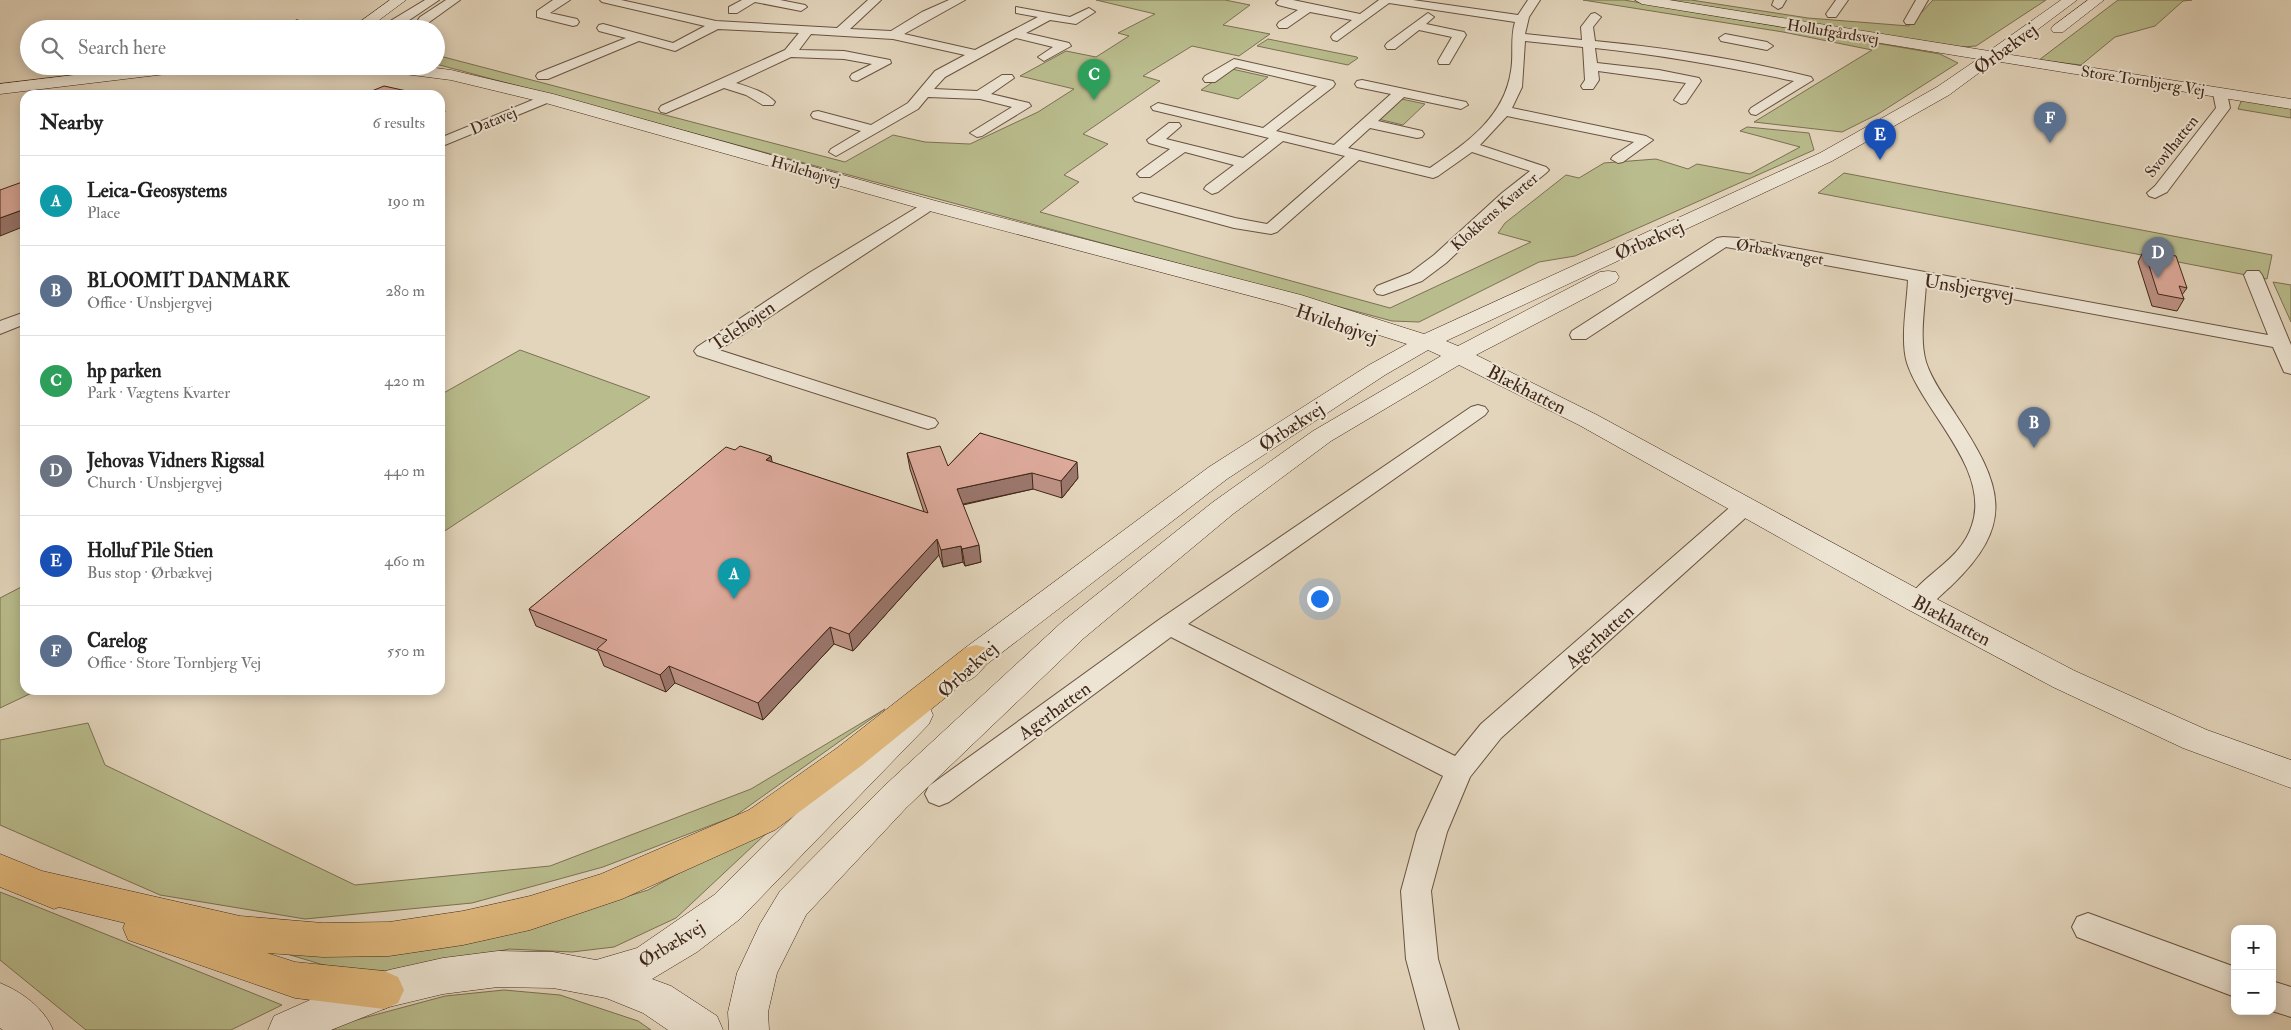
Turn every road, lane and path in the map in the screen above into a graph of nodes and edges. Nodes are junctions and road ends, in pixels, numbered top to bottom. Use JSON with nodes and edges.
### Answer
{"nodes":[{"id":1,"x":399,"y":0,"type":"edge"},
{"id":2,"x":433,"y":0,"type":"edge"},
{"id":3,"x":454,"y":0,"type":"edge"},
{"id":4,"x":564,"y":0,"type":"edge"},
{"id":5,"x":611,"y":0,"type":"edge"},
{"id":6,"x":751,"y":0,"type":"edge"},
{"id":7,"x":759,"y":0,"type":"edge"},
{"id":8,"x":875,"y":0,"type":"edge"},
{"id":9,"x":959,"y":0,"type":"edge"},
{"id":10,"x":1287,"y":0,"type":"edge"},
{"id":11,"x":1388,"y":0,"type":"edge"},
{"id":12,"x":1534,"y":0,"type":"edge"},
{"id":13,"x":1642,"y":0,"type":"edge"},
{"id":14,"x":1842,"y":0,"type":"edge"},
{"id":15,"x":1922,"y":0,"type":"edge"},
{"id":16,"x":2070,"y":0,"type":"edge"},
{"id":17,"x":2097,"y":0,"type":"edge"},
{"id":18,"x":1416,"y":2,"type":"edge"},
{"id":19,"x":805,"y":3,"type":"edge"},
{"id":20,"x":1308,"y":8,"type":"junction"},
{"id":21,"x":1439,"y":8,"type":"junction"},
{"id":22,"x":733,"y":10,"type":"dead end"},
{"id":23,"x":1020,"y":10,"type":"dead end"},
{"id":24,"x":1089,"y":12,"type":"dead end"},
{"id":25,"x":1832,"y":14,"type":"dead end"},
{"id":26,"x":1049,"y":16,"type":"junction"},
{"id":27,"x":1928,"y":17,"type":"dead end"},
{"id":28,"x":1361,"y":18,"type":"junction"},
{"id":29,"x":1595,"y":18,"type":"dead end"},
{"id":30,"x":1520,"y":19,"type":"junction"},
{"id":31,"x":370,"y":20,"type":"edge"},
{"id":32,"x":398,"y":20,"type":"edge"},
{"id":33,"x":423,"y":20,"type":"edge"},
{"id":34,"x":573,"y":22,"type":"dead end"},
{"id":35,"x":716,"y":25,"type":"junction"},
{"id":36,"x":1282,"y":26,"type":"dead end"},
{"id":37,"x":1416,"y":26,"type":"junction"},
{"id":38,"x":603,"y":28,"type":"dead end"},
{"id":39,"x":782,"y":29,"type":"junction"},
{"id":40,"x":808,"y":30,"type":"junction"},
{"id":41,"x":841,"y":31,"type":"junction"},
{"id":42,"x":1014,"y":34,"type":"junction"},
{"id":43,"x":893,"y":35,"type":"junction"},
{"id":44,"x":1336,"y":37,"type":"dead end"},
{"id":45,"x":1518,"y":37,"type":"junction"},
{"id":46,"x":639,"y":38,"type":"junction"},
{"id":47,"x":1724,"y":38,"type":"dead end"},
{"id":48,"x":2046,"y":38,"type":"dead end"},
{"id":49,"x":1739,"y":41,"type":"junction"},
{"id":50,"x":1588,"y":42,"type":"junction"},
{"id":51,"x":1392,"y":46,"type":"dead end"},
{"id":52,"x":1767,"y":46,"type":"dead end"},
{"id":53,"x":2031,"y":49,"type":"dead end"},
{"id":54,"x":789,"y":52,"type":"junction"},
{"id":55,"x":976,"y":54,"type":"junction"},
{"id":56,"x":1044,"y":58,"type":"dead end"},
{"id":57,"x":2017,"y":60,"type":"junction"},
{"id":58,"x":1444,"y":61,"type":"dead end"},
{"id":59,"x":1725,"y":62,"type":"junction"},
{"id":60,"x":1589,"y":66,"type":"junction"},
{"id":61,"x":1989,"y":72,"type":"junction"},
{"id":62,"x":445,"y":74,"type":"edge"},
{"id":63,"x":116,"y":75,"type":"edge"},
{"id":64,"x":543,"y":76,"type":"dead end"},
{"id":65,"x":857,"y":77,"type":"dead end"},
{"id":66,"x":1007,"y":78,"type":"dead end"},
{"id":67,"x":1210,"y":79,"type":"dead end"},
{"id":68,"x":722,"y":84,"type":"junction"},
{"id":69,"x":1362,"y":84,"type":"dead end"},
{"id":70,"x":1588,"y":86,"type":"dead end"},
{"id":71,"x":0,"y":89,"type":"edge"},
{"id":72,"x":1402,"y":92,"type":"junction"},
{"id":73,"x":925,"y":93,"type":"junction"},
{"id":74,"x":2220,"y":93,"type":"junction"},
{"id":75,"x":980,"y":95,"type":"junction"},
{"id":76,"x":547,"y":98,"type":"junction"},
{"id":77,"x":1682,"y":100,"type":"dead end"},
{"id":78,"x":768,"y":102,"type":"dead end"},
{"id":79,"x":2291,"y":104,"type":"edge"},
{"id":80,"x":1461,"y":105,"type":"dead end"},
{"id":81,"x":1158,"y":107,"type":"dead end"},
{"id":82,"x":666,"y":109,"type":"dead end"},
{"id":83,"x":1505,"y":110,"type":"junction"},
{"id":84,"x":1756,"y":111,"type":"dead end"},
{"id":85,"x":818,"y":115,"type":"dead end"},
{"id":86,"x":1367,"y":123,"type":"junction"},
{"id":87,"x":1174,"y":126,"type":"dead end"},
{"id":88,"x":873,"y":130,"type":"junction"},
{"id":89,"x":978,"y":133,"type":"dead end"},
{"id":90,"x":1416,"y":134,"type":"dead end"},
{"id":91,"x":1272,"y":135,"type":"junction"},
{"id":92,"x":445,"y":141,"type":"edge"},
{"id":93,"x":1470,"y":146,"type":"junction"},
{"id":94,"x":1182,"y":147,"type":"junction"},
{"id":95,"x":1336,"y":150,"type":"junction"},
{"id":96,"x":836,"y":152,"type":"dead end"},
{"id":97,"x":1355,"y":155,"type":"junction"},
{"id":98,"x":1618,"y":159,"type":"dead end"},
{"id":99,"x":1246,"y":163,"type":"junction"},
{"id":100,"x":1145,"y":174,"type":"dead end"},
{"id":101,"x":1212,"y":190,"type":"dead end"},
{"id":102,"x":2155,"y":193,"type":"dead end"},
{"id":103,"x":1142,"y":198,"type":"dead end"},
{"id":104,"x":929,"y":205,"type":"junction"},
{"id":105,"x":2253,"y":275,"type":"dead end"},
{"id":106,"x":1917,"y":276,"type":"junction"},
{"id":107,"x":1383,"y":290,"type":"dead end"},
{"id":108,"x":20,"y":319,"type":"edge"},
{"id":109,"x":0,"y":328,"type":"edge"},
{"id":110,"x":1579,"y":335,"type":"dead end"},
{"id":111,"x":2280,"y":343,"type":"junction"},
{"id":112,"x":1435,"y":352,"type":"junction"},
{"id":113,"x":2291,"y":368,"type":"edge"},
{"id":114,"x":1478,"y":411,"type":"dead end"},
{"id":115,"x":928,"y":423,"type":"dead end"},
{"id":116,"x":1744,"y":507,"type":"junction"},
{"id":117,"x":1918,"y":602,"type":"junction"},
{"id":118,"x":1169,"y":625,"type":"junction"},
{"id":119,"x":976,"y":656,"type":"junction"},
{"id":120,"x":1459,"y":771,"type":"junction"},
{"id":121,"x":2291,"y":774,"type":"edge"},
{"id":122,"x":939,"y":794,"type":"dead end"},
{"id":123,"x":0,"y":870,"type":"edge"},
{"id":124,"x":37,"y":886,"type":"junction"},
{"id":125,"x":2088,"y":927,"type":"dead end"},
{"id":126,"x":598,"y":977,"type":"junction"},
{"id":127,"x":2231,"y":981,"type":"edge"},
{"id":128,"x":384,"y":990,"type":"junction"},
{"id":129,"x":2276,"y":997,"type":"edge"},
{"id":130,"x":0,"y":1002,"type":"edge"},
{"id":131,"x":2291,"y":1002,"type":"edge"},
{"id":132,"x":33,"y":1030,"type":"edge"},
{"id":133,"x":288,"y":1030,"type":"edge"},
{"id":134,"x":703,"y":1030,"type":"edge"},
{"id":135,"x":749,"y":1030,"type":"edge"},
{"id":136,"x":1442,"y":1030,"type":"edge"}],
"edges":[{"from":1,"to":31,"type":"main road"},
{"from":2,"to":32,"type":"street"},
{"from":3,"to":33,"type":"street"},
{"from":4,"to":34,"type":"street"},
{"from":5,"to":35,"type":"street"},
{"from":6,"to":22,"type":"street"},
{"from":7,"to":19,"type":"street"},
{"from":8,"to":41,"type":"street"},
{"from":9,"to":43,"type":"street"},
{"from":10,"to":20,"type":"street"},
{"from":11,"to":18,"type":"street"},
{"from":11,"to":28,"type":"street"},
{"from":12,"to":30,"type":"street"},
{"from":13,"to":61,"type":"main road","name":"Hollufgårdsvej"},
{"from":14,"to":25,"type":"street"},
{"from":15,"to":27,"type":"street"},
{"from":16,"to":61,"type":"main road","name":"Ørbækvej"},
{"from":17,"to":48,"type":"main road","name":"Ørbækvej"},
{"from":18,"to":21,"type":"street"},
{"from":19,"to":39,"type":"street"},
{"from":20,"to":28,"type":"street"},
{"from":20,"to":36,"type":"street"},
{"from":21,"to":30,"type":"street"},
{"from":21,"to":37,"type":"street"},
{"from":23,"to":26,"type":"street"},
{"from":24,"to":26,"type":"street"},
{"from":26,"to":42,"type":"street"},
{"from":28,"to":44,"type":"street"},
{"from":29,"to":50,"type":"street"},
{"from":30,"to":45,"type":"street"},
{"from":35,"to":39,"type":"street"},
{"from":35,"to":46,"type":"street"},
{"from":37,"to":51,"type":"street"},
{"from":37,"to":58,"type":"street"},
{"from":38,"to":46,"type":"street"},
{"from":39,"to":40,"type":"street"},
{"from":40,"to":41,"type":"street"},
{"from":40,"to":54,"type":"street"},
{"from":41,"to":43,"type":"street"},
{"from":42,"to":55,"type":"street"},
{"from":42,"to":56,"type":"street"},
{"from":43,"to":55,"type":"street"},
{"from":45,"to":50,"type":"street"},
{"from":45,"to":83,"type":"street"},
{"from":46,"to":64,"type":"street"},
{"from":47,"to":49,"type":"street"},
{"from":49,"to":52,"type":"street"},
{"from":49,"to":59,"type":"street"},
{"from":50,"to":59,"type":"street"},
{"from":50,"to":60,"type":"street"},
{"from":53,"to":57,"type":"main road","name":"Ørbækvej"},
{"from":54,"to":65,"type":"street"},
{"from":54,"to":68,"type":"street"},
{"from":55,"to":73,"type":"street"},
{"from":57,"to":61,"type":"main road","name":"Ørbækvej"},
{"from":57,"to":74,"type":"main road","name":"Store Tornbjerg Vej"},
{"from":59,"to":84,"type":"street"},
{"from":60,"to":70,"type":"street"},
{"from":60,"to":77,"type":"street"},
{"from":61,"to":112,"type":"main road","name":"Ørbækvej"},
{"from":61,"to":112,"type":"main road","name":"Ørbækvej"},
{"from":62,"to":76,"type":"main road","name":"Hvilehøjvej"},
{"from":63,"to":71,"type":"main road"},
{"from":66,"to":75,"type":"street"},
{"from":67,"to":91,"type":"street"},
{"from":68,"to":78,"type":"street"},
{"from":68,"to":82,"type":"street"},
{"from":69,"to":72,"type":"street"},
{"from":72,"to":80,"type":"street"},
{"from":72,"to":86,"type":"street"},
{"from":73,"to":75,"type":"street"},
{"from":73,"to":88,"type":"street"},
{"from":74,"to":79,"type":"main road","name":"Store Tornbjerg Vej"},
{"from":74,"to":102,"type":"street","name":"Svovlhatten"},
{"from":75,"to":89,"type":"street"},
{"from":76,"to":92,"type":"street","name":"Datavej"},
{"from":76,"to":104,"type":"main road","name":"Hvilehøjvej"},
{"from":81,"to":91,"type":"street"},
{"from":83,"to":93,"type":"street"},
{"from":83,"to":98,"type":"street"},
{"from":85,"to":88,"type":"street"},
{"from":86,"to":90,"type":"street"},
{"from":86,"to":95,"type":"street"},
{"from":87,"to":94,"type":"street"},
{"from":88,"to":96,"type":"street"},
{"from":91,"to":95,"type":"street"},
{"from":91,"to":99,"type":"street"},
{"from":93,"to":97,"type":"street"},
{"from":93,"to":107,"type":"street","name":"Klokkens Kvarter"},
{"from":94,"to":99,"type":"street"},
{"from":94,"to":100,"type":"street"},
{"from":95,"to":97,"type":"street"},
{"from":97,"to":103,"type":"street"},
{"from":99,"to":101,"type":"street"},
{"from":104,"to":112,"type":"main road","name":"Hvilehøjvej"},
{"from":104,"to":115,"type":"street","name":"Telehøjen"},
{"from":105,"to":111,"type":"street"},
{"from":106,"to":110,"type":"street","name":"Ørbækvænget"},
{"from":106,"to":111,"type":"street","name":"Unsbjergvej"},
{"from":106,"to":117,"type":"street","name":"Unsbjergvej"},
{"from":108,"to":109,"type":"street"},
{"from":111,"to":113,"type":"street"},
{"from":112,"to":116,"type":"main road","name":"Blækhatten"},
{"from":112,"to":119,"type":"main road","name":"Ørbækvej"},
{"from":112,"to":135,"type":"main road","name":"Ørbækvej"},
{"from":114,"to":118,"type":"street","name":"Agerhatten"},
{"from":116,"to":117,"type":"main road","name":"Blækhatten"},
{"from":116,"to":120,"type":"street","name":"Agerhatten"},
{"from":117,"to":121,"type":"main road","name":"Blækhatten"},
{"from":118,"to":120,"type":"street"},
{"from":118,"to":122,"type":"street","name":"Agerhatten"},
{"from":119,"to":124,"type":"highway"},
{"from":119,"to":126,"type":"main road","name":"Ørbækvej"},
{"from":120,"to":136,"type":"street","name":"Agerhatten"},
{"from":123,"to":124,"type":"highway"},
{"from":124,"to":128,"type":"highway"},
{"from":125,"to":127,"type":"street"},
{"from":126,"to":128,"type":"main road"},
{"from":126,"to":134,"type":"main road"},
{"from":128,"to":133,"type":"main road"},
{"from":129,"to":131,"type":"street"},
{"from":130,"to":132,"type":"main road"}]}
